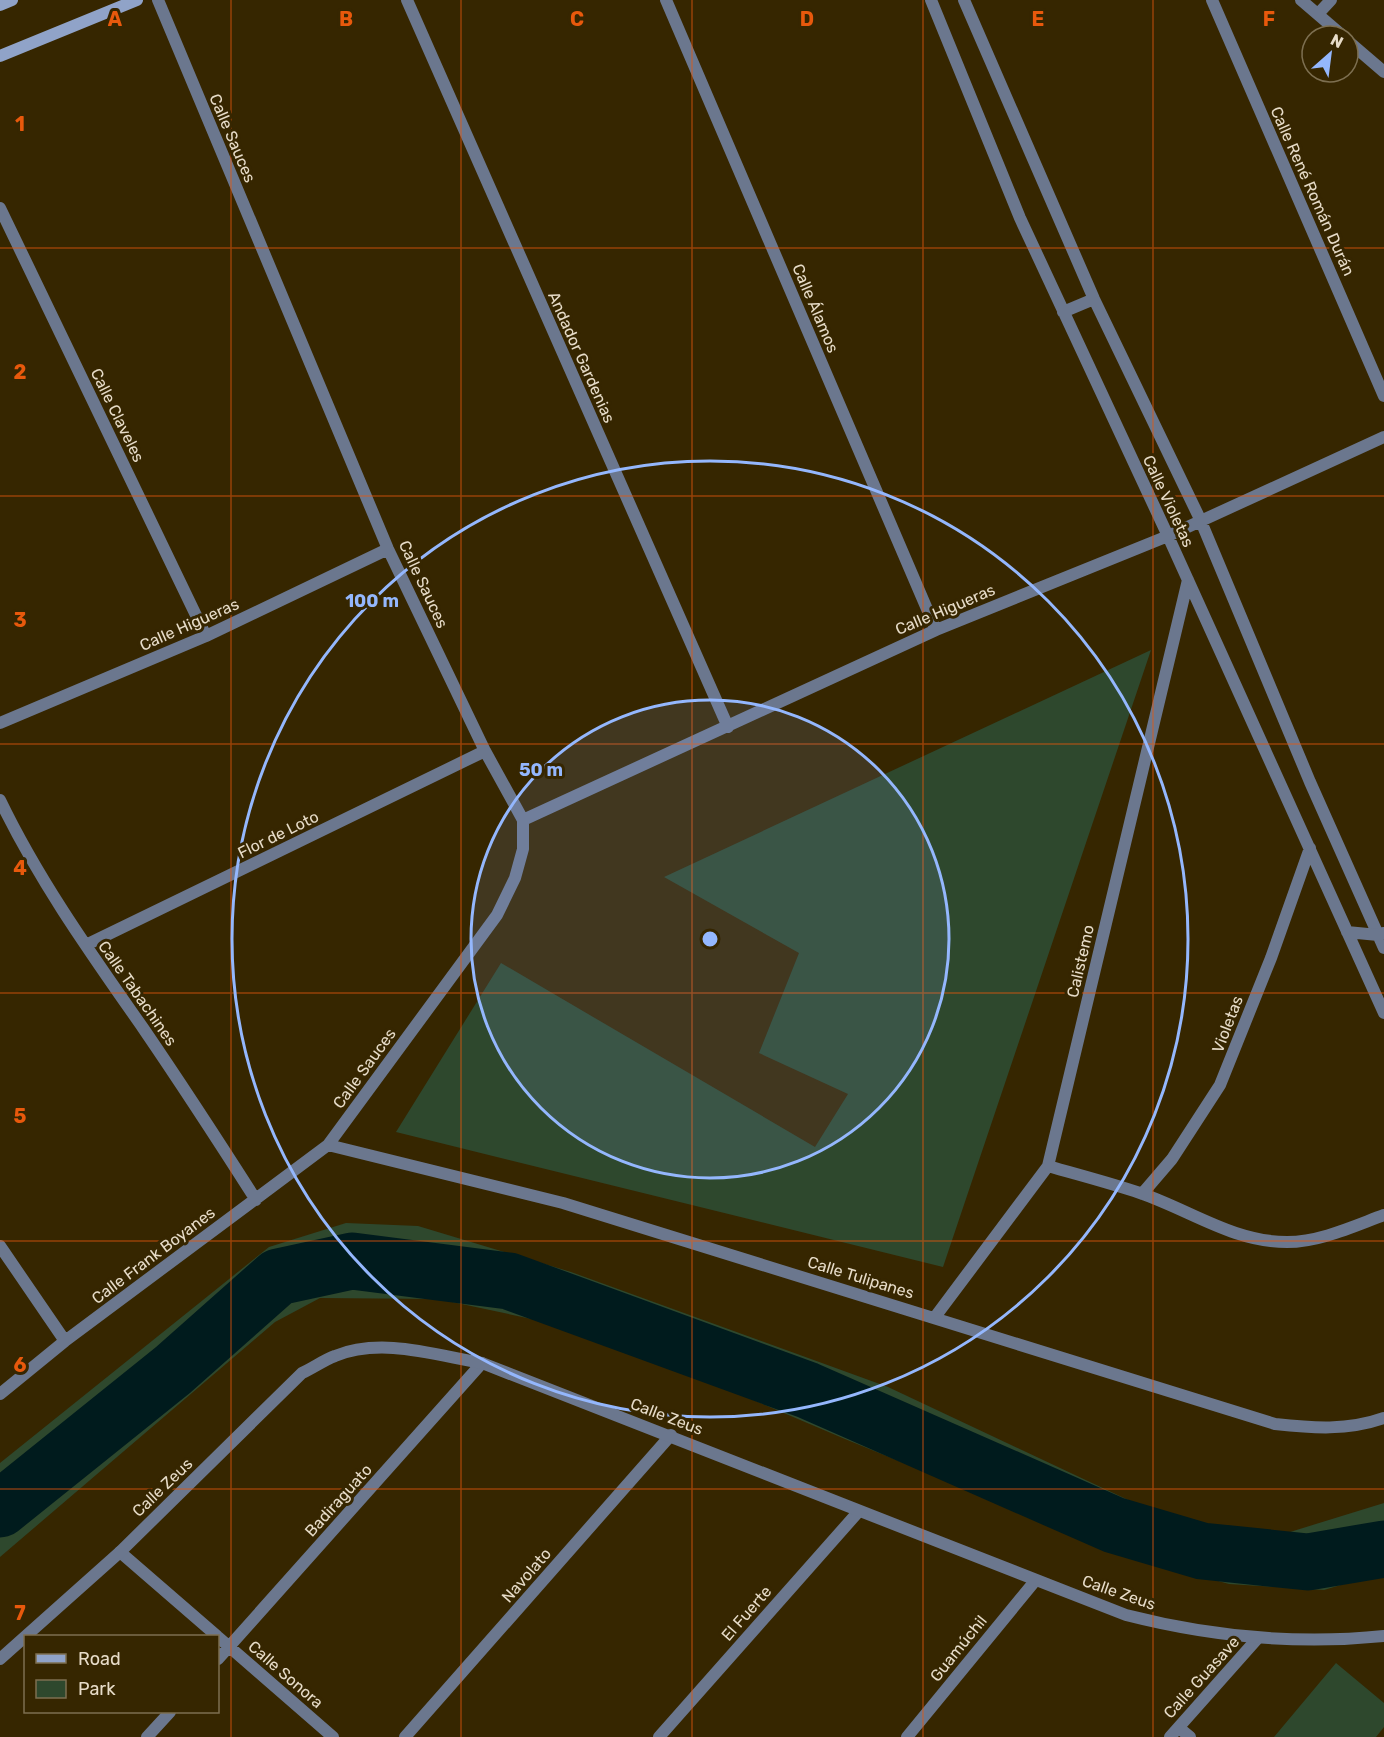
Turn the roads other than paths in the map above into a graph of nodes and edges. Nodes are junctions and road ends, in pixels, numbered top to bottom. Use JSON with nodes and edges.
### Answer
{"nodes":[{"id":1,"x":12,"y":0,"type":"edge"},
{"id":2,"x":137,"y":0,"type":"edge"},
{"id":3,"x":158,"y":0,"type":"edge"},
{"id":4,"x":407,"y":0,"type":"edge"},
{"id":5,"x":666,"y":0,"type":"edge"},
{"id":6,"x":931,"y":0,"type":"edge"},
{"id":7,"x":964,"y":0,"type":"edge"},
{"id":8,"x":1212,"y":0,"type":"edge"},
{"id":9,"x":1301,"y":0,"type":"edge"},
{"id":10,"x":1331,"y":0,"type":"edge"},
{"id":11,"x":0,"y":5,"type":"edge"},
{"id":12,"x":1318,"y":15,"type":"junction"},
{"id":13,"x":1329,"y":24,"type":"edge"},
{"id":14,"x":1360,"y":51,"type":"edge"},
{"id":15,"x":0,"y":56,"type":"edge"},
{"id":16,"x":1384,"y":72,"type":"edge"},
{"id":17,"x":0,"y":208,"type":"edge"},
{"id":18,"x":1094,"y":299,"type":"junction"},
{"id":19,"x":1063,"y":312,"type":"junction"},
{"id":20,"x":1384,"y":396,"type":"edge"},
{"id":21,"x":1384,"y":437,"type":"edge"},
{"id":22,"x":1200,"y":519,"type":"junction"},
{"id":23,"x":1168,"y":536,"type":"junction"},
{"id":24,"x":388,"y":549,"type":"junction"},
{"id":25,"x":1188,"y":580,"type":"junction"},
{"id":26,"x":936,"y":630,"type":"junction"},
{"id":27,"x":206,"y":636,"type":"junction"},
{"id":28,"x":0,"y":723,"type":"edge"},
{"id":29,"x":728,"y":727,"type":"junction"},
{"id":30,"x":485,"y":751,"type":"junction"},
{"id":31,"x":0,"y":800,"type":"edge"},
{"id":32,"x":523,"y":820,"type":"junction"},
{"id":33,"x":1310,"y":848,"type":"junction"},
{"id":34,"x":1347,"y":932,"type":"junction"},
{"id":35,"x":1381,"y":934,"type":"edge"},
{"id":36,"x":86,"y":945,"type":"junction"},
{"id":37,"x":1384,"y":948,"type":"edge"},
{"id":38,"x":1384,"y":1013,"type":"edge"},
{"id":39,"x":328,"y":1145,"type":"junction"},
{"id":40,"x":1048,"y":1166,"type":"junction"},
{"id":41,"x":1142,"y":1194,"type":"junction"},
{"id":42,"x":256,"y":1200,"type":"junction"},
{"id":43,"x":1384,"y":1215,"type":"edge"},
{"id":44,"x":0,"y":1246,"type":"edge"},
{"id":45,"x":935,"y":1317,"type":"junction"},
{"id":46,"x":65,"y":1341,"type":"junction"},
{"id":47,"x":482,"y":1363,"type":"junction"},
{"id":48,"x":0,"y":1394,"type":"edge"},
{"id":49,"x":1384,"y":1418,"type":"edge"},
{"id":50,"x":671,"y":1435,"type":"junction"},
{"id":51,"x":859,"y":1511,"type":"junction"},
{"id":52,"x":120,"y":1552,"type":"junction"},
{"id":53,"x":1035,"y":1581,"type":"junction"},
{"id":54,"x":27,"y":1635,"type":"edge"},
{"id":55,"x":215,"y":1635,"type":"edge"},
{"id":56,"x":1384,"y":1636,"type":"edge"},
{"id":57,"x":24,"y":1638,"type":"edge"},
{"id":58,"x":219,"y":1639,"type":"edge"},
{"id":59,"x":1257,"y":1639,"type":"junction"},
{"id":60,"x":228,"y":1646,"type":"junction"},
{"id":61,"x":219,"y":1658,"type":"edge"},
{"id":62,"x":0,"y":1659,"type":"edge"},
{"id":63,"x":169,"y":1713,"type":"edge"},
{"id":64,"x":1174,"y":1732,"type":"edge"},
{"id":65,"x":147,"y":1737,"type":"edge"},
{"id":66,"x":333,"y":1737,"type":"edge"},
{"id":67,"x":405,"y":1737,"type":"edge"},
{"id":68,"x":659,"y":1737,"type":"edge"},
{"id":69,"x":907,"y":1737,"type":"edge"},
{"id":70,"x":1190,"y":1737,"type":"edge"}],
"edges":[{"from":1,"to":11,"type":"main road"},
{"from":2,"to":15,"type":"main road"},
{"from":3,"to":24,"type":"street","name":"Calle Sauces"},
{"from":4,"to":29,"type":"street","name":"Andador Gardenias"},
{"from":5,"to":26,"type":"street","name":"Calle Álamos"},
{"from":6,"to":19,"type":"street","name":"Calle Violetas"},
{"from":7,"to":18,"type":"street","name":"Calle Violetas"},
{"from":8,"to":20,"type":"street","name":"Calle René Román Durán"},
{"from":9,"to":12,"type":"street"},
{"from":10,"to":12,"type":"street"},
{"from":12,"to":13,"type":"street"},
{"from":14,"to":16,"type":"street"},
{"from":17,"to":27,"type":"street","name":"Calle Claveles"},
{"from":18,"to":19,"type":"street"},
{"from":18,"to":22,"type":"street","name":"Calle Violetas"},
{"from":19,"to":23,"type":"street","name":"Calle Violetas"},
{"from":21,"to":22,"type":"street","name":"Calle Higueras"},
{"from":22,"to":23,"type":"street","name":"Calle Higueras"},
{"from":22,"to":35,"type":"street","name":"Calle Violetas"},
{"from":23,"to":25,"type":"street","name":"Calle Violetas"},
{"from":23,"to":26,"type":"street","name":"Calle Higueras"},
{"from":24,"to":27,"type":"street","name":"Calle Higueras"},
{"from":24,"to":30,"type":"street","name":"Calle Sauces"},
{"from":25,"to":33,"type":"street","name":"Calle Violetas"},
{"from":25,"to":40,"type":"street","name":"Calistemo"},
{"from":26,"to":29,"type":"street","name":"Calle Higueras"},
{"from":27,"to":28,"type":"street","name":"Calle Higueras"},
{"from":29,"to":32,"type":"street","name":"Calle Higueras"},
{"from":30,"to":32,"type":"street","name":"Calle Sauces"},
{"from":30,"to":36,"type":"street","name":"Flor de Loto"},
{"from":31,"to":36,"type":"street","name":"Calle Tabachines"},
{"from":32,"to":39,"type":"street","name":"Calle Sauces"},
{"from":33,"to":34,"type":"street","name":"Calle Violetas"},
{"from":33,"to":41,"type":"street","name":"Violetas"},
{"from":34,"to":35,"type":"street"},
{"from":34,"to":38,"type":"street","name":"Calle Violetas"},
{"from":35,"to":37,"type":"street","name":"Calle Violetas"},
{"from":36,"to":42,"type":"street","name":"Calle Tabachines"},
{"from":39,"to":42,"type":"street","name":"Calle Frank Boyanes"},
{"from":39,"to":45,"type":"street","name":"Calle Tulipanes"},
{"from":40,"to":41,"type":"street"},
{"from":40,"to":45,"type":"street","name":"Calistemo"},
{"from":41,"to":43,"type":"street"},
{"from":42,"to":46,"type":"street","name":"Calle Frank Boyanes"},
{"from":44,"to":46,"type":"street"},
{"from":45,"to":49,"type":"street","name":"Calle Tulipanes"},
{"from":46,"to":48,"type":"street","name":"Calle Frank Boyanes"},
{"from":47,"to":50,"type":"street","name":"Calle Zeus"},
{"from":47,"to":52,"type":"street","name":"Calle Zeus"},
{"from":47,"to":60,"type":"street","name":"Badiraguato"},
{"from":50,"to":51,"type":"street","name":"Calle Zeus"},
{"from":50,"to":67,"type":"street","name":"Navolato"},
{"from":51,"to":53,"type":"street","name":"Calle Zeus"},
{"from":51,"to":68,"type":"street","name":"El Fuerte"},
{"from":52,"to":54,"type":"street","name":"Calle Zeus"},
{"from":52,"to":55,"type":"street","name":"Calle Sonora"},
{"from":53,"to":59,"type":"street","name":"Calle Zeus"},
{"from":53,"to":69,"type":"street","name":"Guamúchil"},
{"from":56,"to":59,"type":"street","name":"Calle Zeus"},
{"from":57,"to":62,"type":"street","name":"Calle Zeus"},
{"from":58,"to":60,"type":"street","name":"Calle Sonora"},
{"from":59,"to":64,"type":"street","name":"Calle Guasave"},
{"from":60,"to":61,"type":"street","name":"Badiraguato"},
{"from":60,"to":66,"type":"street","name":"Calle Sonora"},
{"from":63,"to":65,"type":"street"},
{"from":64,"to":70,"type":"street"}]}
